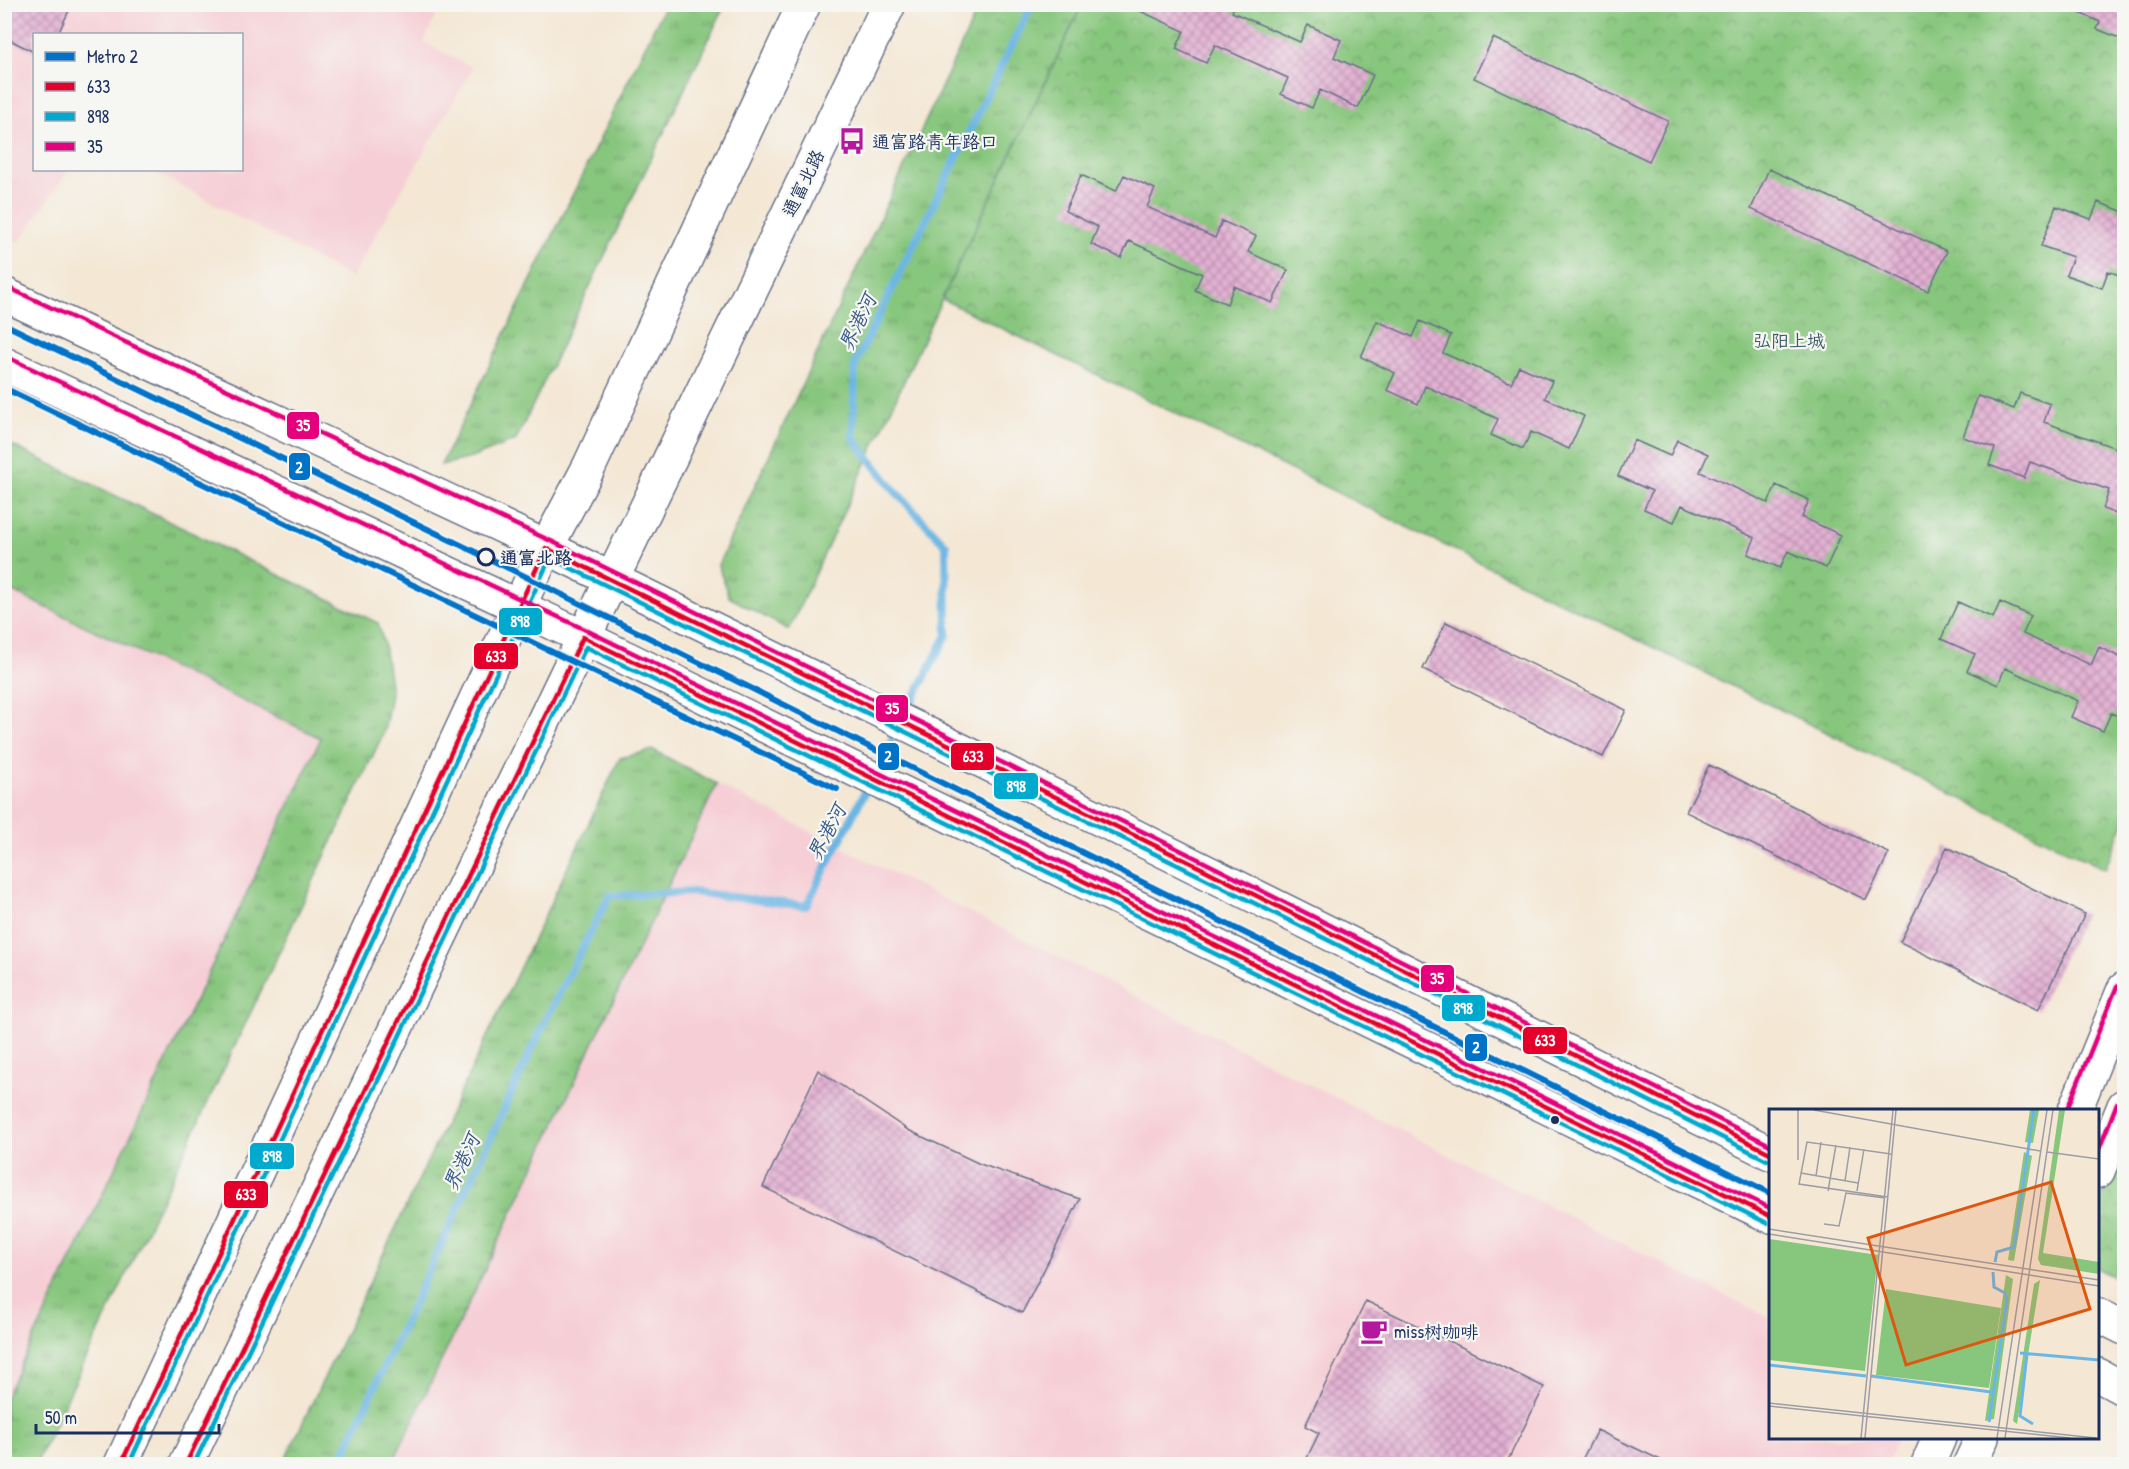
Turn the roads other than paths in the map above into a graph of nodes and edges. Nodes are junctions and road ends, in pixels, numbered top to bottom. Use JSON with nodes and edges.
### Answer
{"nodes":[{"id":1,"x":804,"y":4,"type":"edge"},
{"id":2,"x":889,"y":4,"type":"edge"},
{"id":3,"x":4,"y":294,"type":"edge"},
{"id":4,"x":4,"y":364,"type":"edge"},
{"id":5,"x":546,"y":548,"type":"junction"},
{"id":6,"x":612,"y":580,"type":"junction"},
{"id":7,"x":519,"y":608,"type":"junction"},
{"id":8,"x":583,"y":637,"type":"junction"},
{"id":9,"x":2124,"y":989,"type":"edge"},
{"id":10,"x":2124,"y":1106,"type":"edge"},
{"id":11,"x":2075,"y":1109,"type":"edge"},
{"id":12,"x":1769,"y":1153,"type":"edge"},
{"id":13,"x":2099,"y":1166,"type":"edge"},
{"id":14,"x":1769,"y":1216,"type":"edge"},
{"id":15,"x":2099,"y":1316,"type":"edge"},
{"id":16,"x":2124,"y":1328,"type":"edge"},
{"id":17,"x":2099,"y":1376,"type":"edge"},
{"id":18,"x":2124,"y":1389,"type":"edge"},
{"id":19,"x":1939,"y":1439,"type":"edge"},
{"id":20,"x":1981,"y":1439,"type":"edge"},
{"id":21,"x":121,"y":1464,"type":"edge"},
{"id":22,"x":186,"y":1464,"type":"edge"},
{"id":23,"x":1928,"y":1464,"type":"edge"},
{"id":24,"x":1970,"y":1464,"type":"edge"}],
"edges":[{"from":1,"to":5,"type":"main road"},
{"from":2,"to":6,"type":"main road","name":"通富北路"},
{"from":3,"to":5,"type":"main road"},
{"from":4,"to":7,"type":"main road"},
{"from":5,"to":6,"type":"main road"},
{"from":5,"to":7,"type":"main road"},
{"from":6,"to":8,"type":"main road","name":"通富北路"},
{"from":6,"to":12,"type":"main road"},
{"from":7,"to":8,"type":"main road"},
{"from":7,"to":21,"type":"main road"},
{"from":8,"to":14,"type":"main road"},
{"from":8,"to":22,"type":"main road","name":"通富北路"},
{"from":9,"to":11,"type":"main road"},
{"from":10,"to":13,"type":"main road"},
{"from":15,"to":16,"type":"main road"},
{"from":17,"to":18,"type":"main road"},
{"from":19,"to":23,"type":"main road"},
{"from":20,"to":24,"type":"main road"}]}
